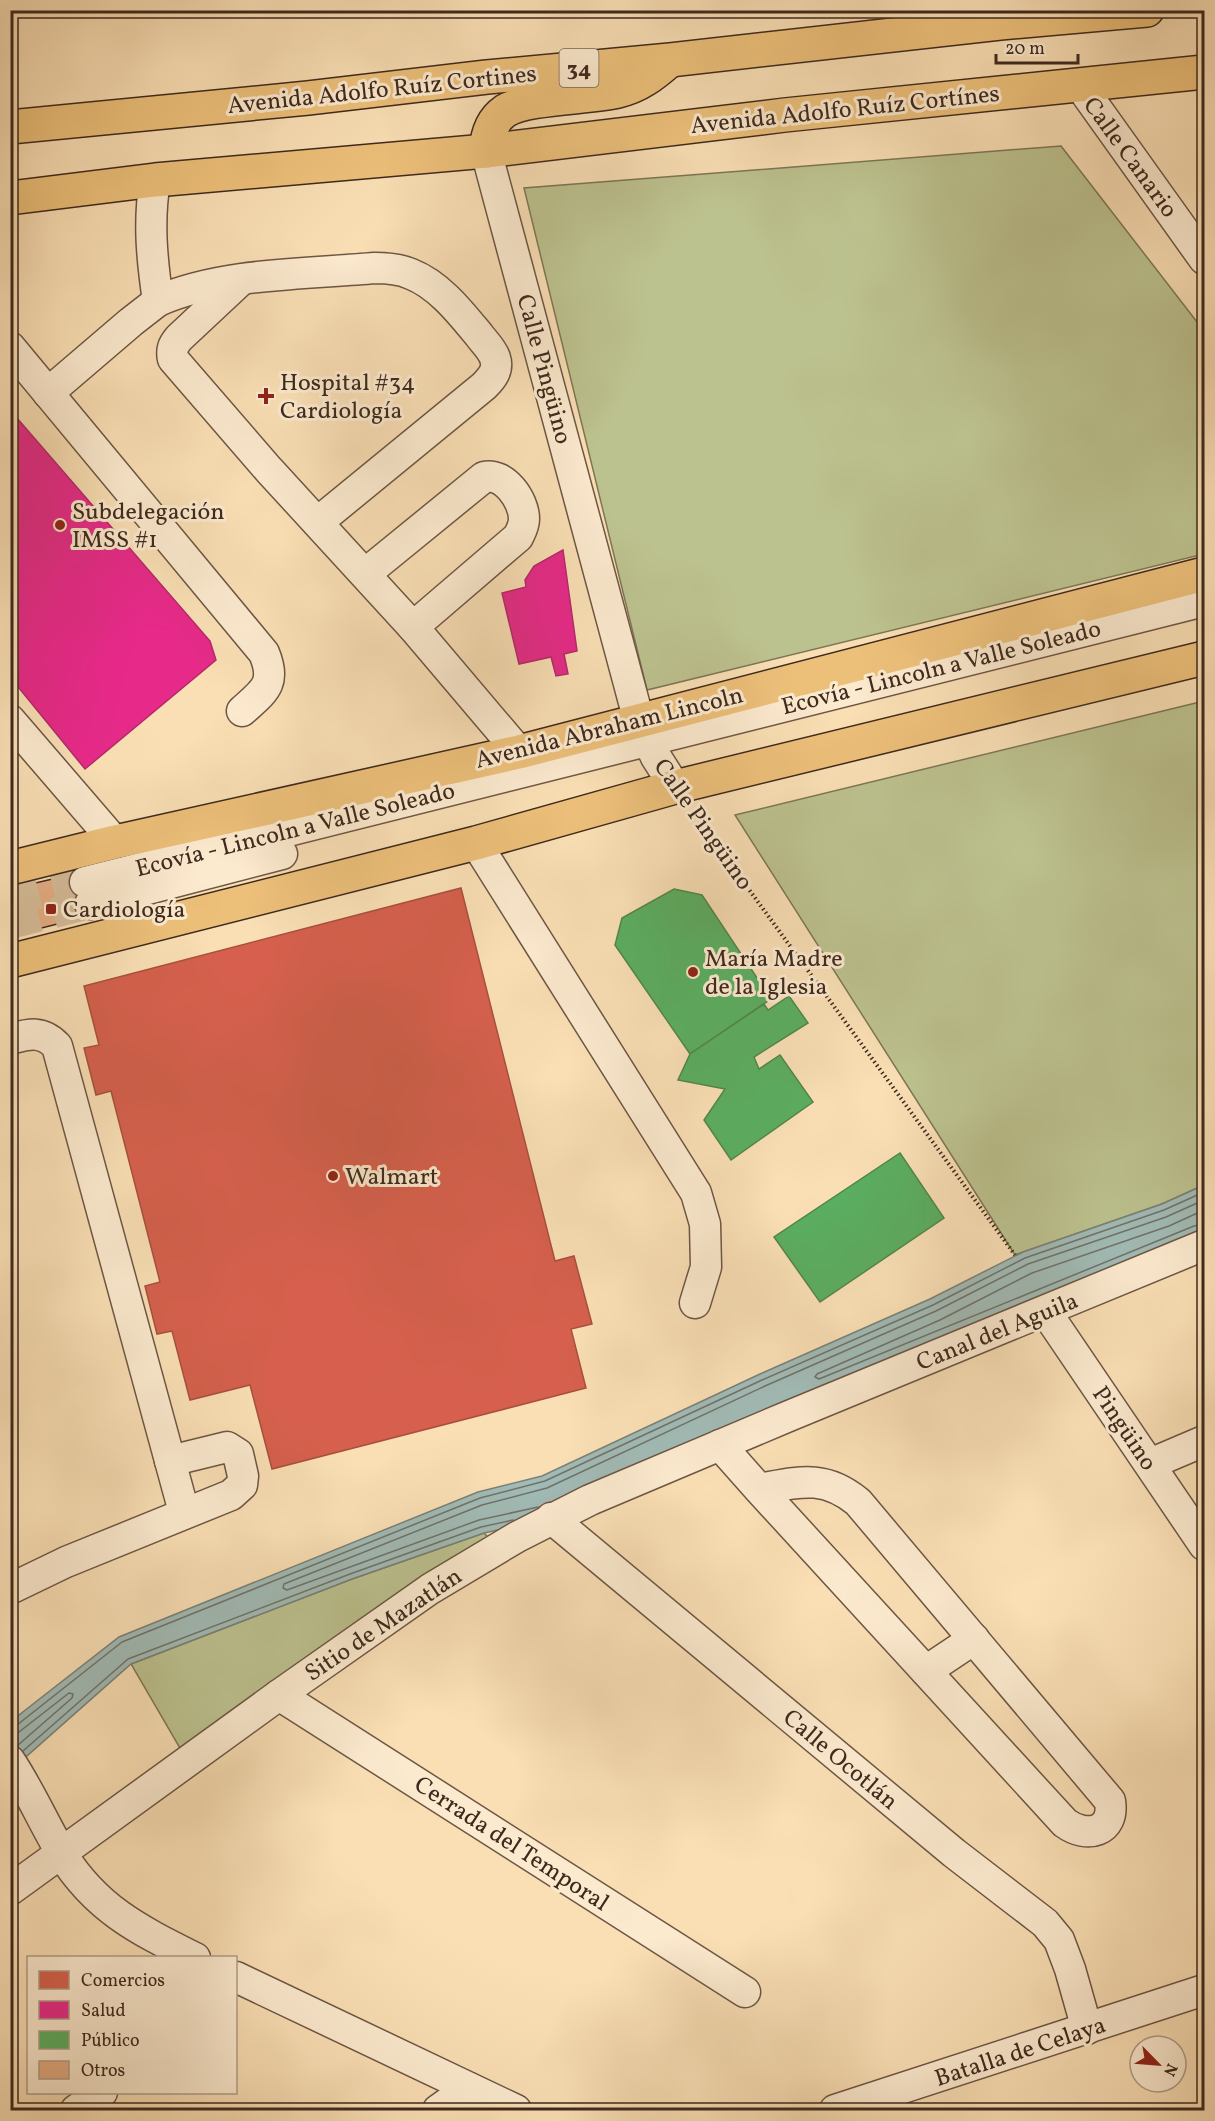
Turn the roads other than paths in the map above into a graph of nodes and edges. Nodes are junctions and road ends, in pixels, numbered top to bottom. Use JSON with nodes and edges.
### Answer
{"nodes":[{"id":1,"x":1147,"y":10,"type":"edge"},
{"id":2,"x":670,"y":60,"type":"junction"},
{"id":3,"x":1204,"y":72,"type":"edge"},
{"id":4,"x":1079,"y":84,"type":"junction"},
{"id":5,"x":10,"y":127,"type":"edge"},
{"id":6,"x":486,"y":151,"type":"junction"},
{"id":7,"x":155,"y":180,"type":"junction"},
{"id":8,"x":10,"y":198,"type":"edge"},
{"id":9,"x":1204,"y":259,"type":"edge"},
{"id":10,"x":241,"y":280,"type":"junction"},
{"id":11,"x":158,"y":302,"type":"junction"},
{"id":12,"x":10,"y":347,"type":"edge"},
{"id":13,"x":48,"y":393,"type":"junction"},
{"id":14,"x":318,"y":522,"type":"junction"},
{"id":15,"x":365,"y":574,"type":"junction"},
{"id":16,"x":1204,"y":574,"type":"edge"},
{"id":17,"x":1204,"y":602,"type":"edge"},
{"id":18,"x":1204,"y":618,"type":"edge"},
{"id":19,"x":413,"y":627,"type":"junction"},
{"id":20,"x":1204,"y":658,"type":"edge"},
{"id":21,"x":242,"y":711,"type":"dead end"},
{"id":22,"x":15,"y":731,"type":"edge"},
{"id":23,"x":647,"y":740,"type":"junction"},
{"id":24,"x":519,"y":752,"type":"junction"},
{"id":25,"x":675,"y":787,"type":"junction"},
{"id":26,"x":115,"y":842,"type":"junction"},
{"id":27,"x":476,"y":843,"type":"junction"},
{"id":28,"x":10,"y":868,"type":"edge"},
{"id":29,"x":87,"y":893,"type":"tunnel mouth"},
{"id":30,"x":10,"y":961,"type":"edge"},
{"id":31,"x":10,"y":1039,"type":"edge"},
{"id":32,"x":1204,"y":1245,"type":"edge"},
{"id":33,"x":695,"y":1303,"type":"dead end"},
{"id":34,"x":1046,"y":1312,"type":"junction"},
{"id":35,"x":789,"y":1416,"type":"joint"},
{"id":36,"x":1204,"y":1441,"type":"edge"},
{"id":37,"x":720,"y":1445,"type":"junction"},
{"id":38,"x":170,"y":1461,"type":"junction"},
{"id":39,"x":1150,"y":1464,"type":"junction"},
{"id":40,"x":759,"y":1489,"type":"junction"},
{"id":41,"x":184,"y":1512,"type":"junction"},
{"id":42,"x":551,"y":1518,"type":"junction"},
{"id":43,"x":1204,"y":1545,"type":"edge"},
{"id":44,"x":10,"y":1589,"type":"edge"},
{"id":45,"x":974,"y":1639,"type":"junction"},
{"id":46,"x":926,"y":1671,"type":"junction"},
{"id":47,"x":279,"y":1695,"type":"junction"},
{"id":48,"x":13,"y":1765,"type":"edge"},
{"id":49,"x":62,"y":1854,"type":"junction"},
{"id":50,"x":10,"y":1890,"type":"edge"},
{"id":51,"x":191,"y":1956,"type":"edge"},
{"id":52,"x":241,"y":1987,"type":"edge"},
{"id":53,"x":1204,"y":1990,"type":"edge"},
{"id":54,"x":745,"y":1992,"type":"dead end"},
{"id":55,"x":1087,"y":2029,"type":"junction"},
{"id":56,"x":468,"y":2088,"type":"junction"},
{"id":57,"x":99,"y":2094,"type":"edge"},
{"id":58,"x":76,"y":2110,"type":"edge"},
{"id":59,"x":438,"y":2110,"type":"edge"},
{"id":60,"x":516,"y":2110,"type":"edge"},
{"id":61,"x":835,"y":2110,"type":"edge"}],
"edges":[{"from":1,"to":2,"type":"main road","name":"Avenida Adolfo Ruíz Cortines","number":"34"},
{"from":2,"to":5,"type":"main road","name":"Avenida Adolfo Ruíz Cortines","number":"34"},
{"from":2,"to":6,"type":"main road"},
{"from":3,"to":4,"type":"main road","name":"Avenida Adolfo Ruíz Cortínes"},
{"from":4,"to":6,"type":"main road","name":"Avenida Adolfo Ruíz Cortínes"},
{"from":4,"to":9,"type":"street","name":"Calle Canario"},
{"from":6,"to":7,"type":"main road"},
{"from":6,"to":23,"type":"street","name":"Calle Pingüino"},
{"from":7,"to":8,"type":"main road"},
{"from":7,"to":11,"type":"street"},
{"from":10,"to":11,"type":"street"},
{"from":10,"to":14,"type":"street"},
{"from":10,"to":14,"type":"street"},
{"from":11,"to":13,"type":"street"},
{"from":12,"to":13,"type":"street"},
{"from":13,"to":21,"type":"street"},
{"from":14,"to":15,"type":"street"},
{"from":15,"to":19,"type":"street"},
{"from":15,"to":19,"type":"street"},
{"from":16,"to":23,"type":"main road","name":"Avenida Abraham Lincoln"},
{"from":17,"to":23,"type":"street","name":"Ecovía - Lincoln a Valle Soleado"},
{"from":18,"to":23,"type":"street"},
{"from":19,"to":24,"type":"street"},
{"from":20,"to":25,"type":"main road"},
{"from":22,"to":26,"type":"street"},
{"from":23,"to":24,"type":"main road","name":"Avenida Abraham Lincoln"},
{"from":23,"to":25,"type":"street","name":"Calle Pingüino"},
{"from":23,"to":29,"type":"street","name":"Ecovía - Lincoln a Valle Soleado"},
{"from":24,"to":26,"type":"main road","name":"Avenida Abraham Lincoln"},
{"from":25,"to":27,"type":"main road"},
{"from":26,"to":28,"type":"main road","name":"Avenida Abraham Lincoln"},
{"from":27,"to":30,"type":"main road"},
{"from":27,"to":33,"type":"street"},
{"from":31,"to":38,"type":"street"},
{"from":32,"to":34,"type":"street","name":"Canal del Aguila"},
{"from":34,"to":35,"type":"street","name":"Canal del Aguila"},
{"from":34,"to":39,"type":"street","name":"Pingüino"},
{"from":35,"to":37,"type":"street","name":"Sitio de Mazatlán"},
{"from":36,"to":39,"type":"street"},
{"from":37,"to":40,"type":"street"},
{"from":37,"to":42,"type":"street","name":"Sitio de Mazatlán"},
{"from":38,"to":41,"type":"street"},
{"from":38,"to":41,"type":"street"},
{"from":39,"to":43,"type":"street","name":"Pingüino"},
{"from":40,"to":45,"type":"street"},
{"from":40,"to":46,"type":"street"},
{"from":41,"to":44,"type":"street"},
{"from":42,"to":47,"type":"street","name":"Sitio de Mazatlán"},
{"from":42,"to":55,"type":"street","name":"Calle Ocotlán"},
{"from":45,"to":46,"type":"street"},
{"from":45,"to":46,"type":"street"},
{"from":47,"to":49,"type":"street","name":"Sitio de Mazatlán"},
{"from":47,"to":54,"type":"street","name":"Cerrada del Temporal"},
{"from":48,"to":49,"type":"street"},
{"from":49,"to":50,"type":"street","name":"Sitio de Mazatlán"},
{"from":49,"to":51,"type":"street"},
{"from":52,"to":56,"type":"street"},
{"from":53,"to":55,"type":"street","name":"Batalla de Celaya"},
{"from":55,"to":61,"type":"street","name":"Batalla de Celaya"},
{"from":56,"to":59,"type":"street"},
{"from":56,"to":60,"type":"street"},
{"from":57,"to":58,"type":"street"}]}
